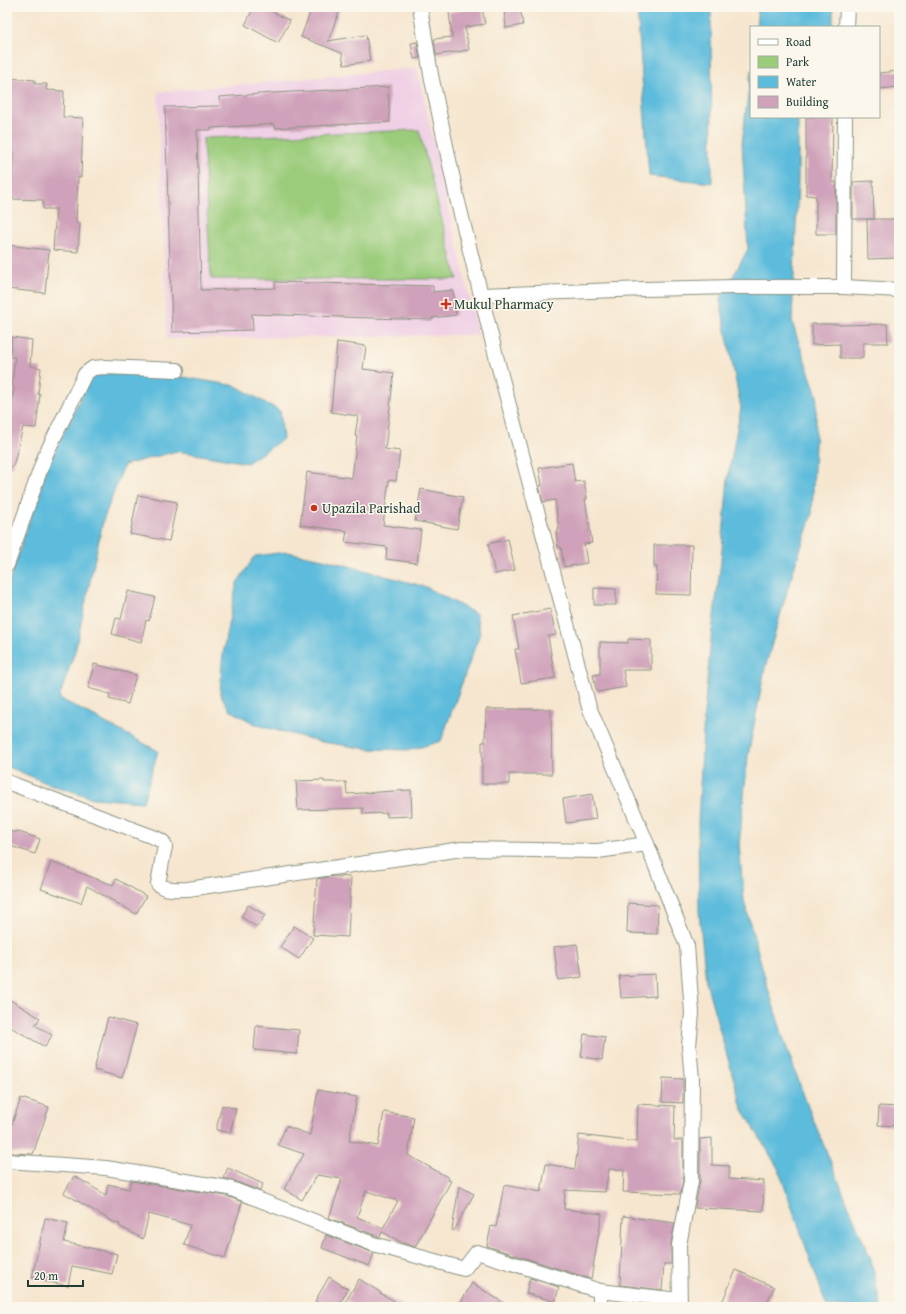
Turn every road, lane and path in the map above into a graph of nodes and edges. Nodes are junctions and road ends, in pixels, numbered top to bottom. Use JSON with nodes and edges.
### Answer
{"nodes":[{"id":1,"x":420,"y":7,"type":"edge"},
{"id":2,"x":847,"y":7,"type":"edge"},
{"id":3,"x":846,"y":26,"type":"edge"},
{"id":4,"x":845,"y":118,"type":"edge"},
{"id":5,"x":844,"y":287,"type":"junction"},
{"id":6,"x":899,"y":290,"type":"edge"},
{"id":7,"x":481,"y":295,"type":"junction"},
{"id":8,"x":177,"y":370,"type":"dead end"},
{"id":9,"x":7,"y":565,"type":"edge"},
{"id":10,"x":7,"y":782,"type":"edge"},
{"id":11,"x":647,"y":844,"type":"junction"},
{"id":12,"x":7,"y":1161,"type":"edge"},
{"id":13,"x":600,"y":1291,"type":"junction"},
{"id":14,"x":679,"y":1304,"type":"edge"},
{"id":15,"x":600,"y":1307,"type":"edge"}],
"edges":[{"from":1,"to":7,"type":"street"},
{"from":2,"to":3,"type":"street"},
{"from":4,"to":5,"type":"street"},
{"from":5,"to":6,"type":"street"},
{"from":5,"to":7,"type":"street"},
{"from":7,"to":11,"type":"street"},
{"from":8,"to":9,"type":"street"},
{"from":10,"to":11,"type":"street"},
{"from":11,"to":14,"type":"street"},
{"from":12,"to":13,"type":"street"},
{"from":13,"to":14,"type":"street"},
{"from":13,"to":15,"type":"street"}]}
